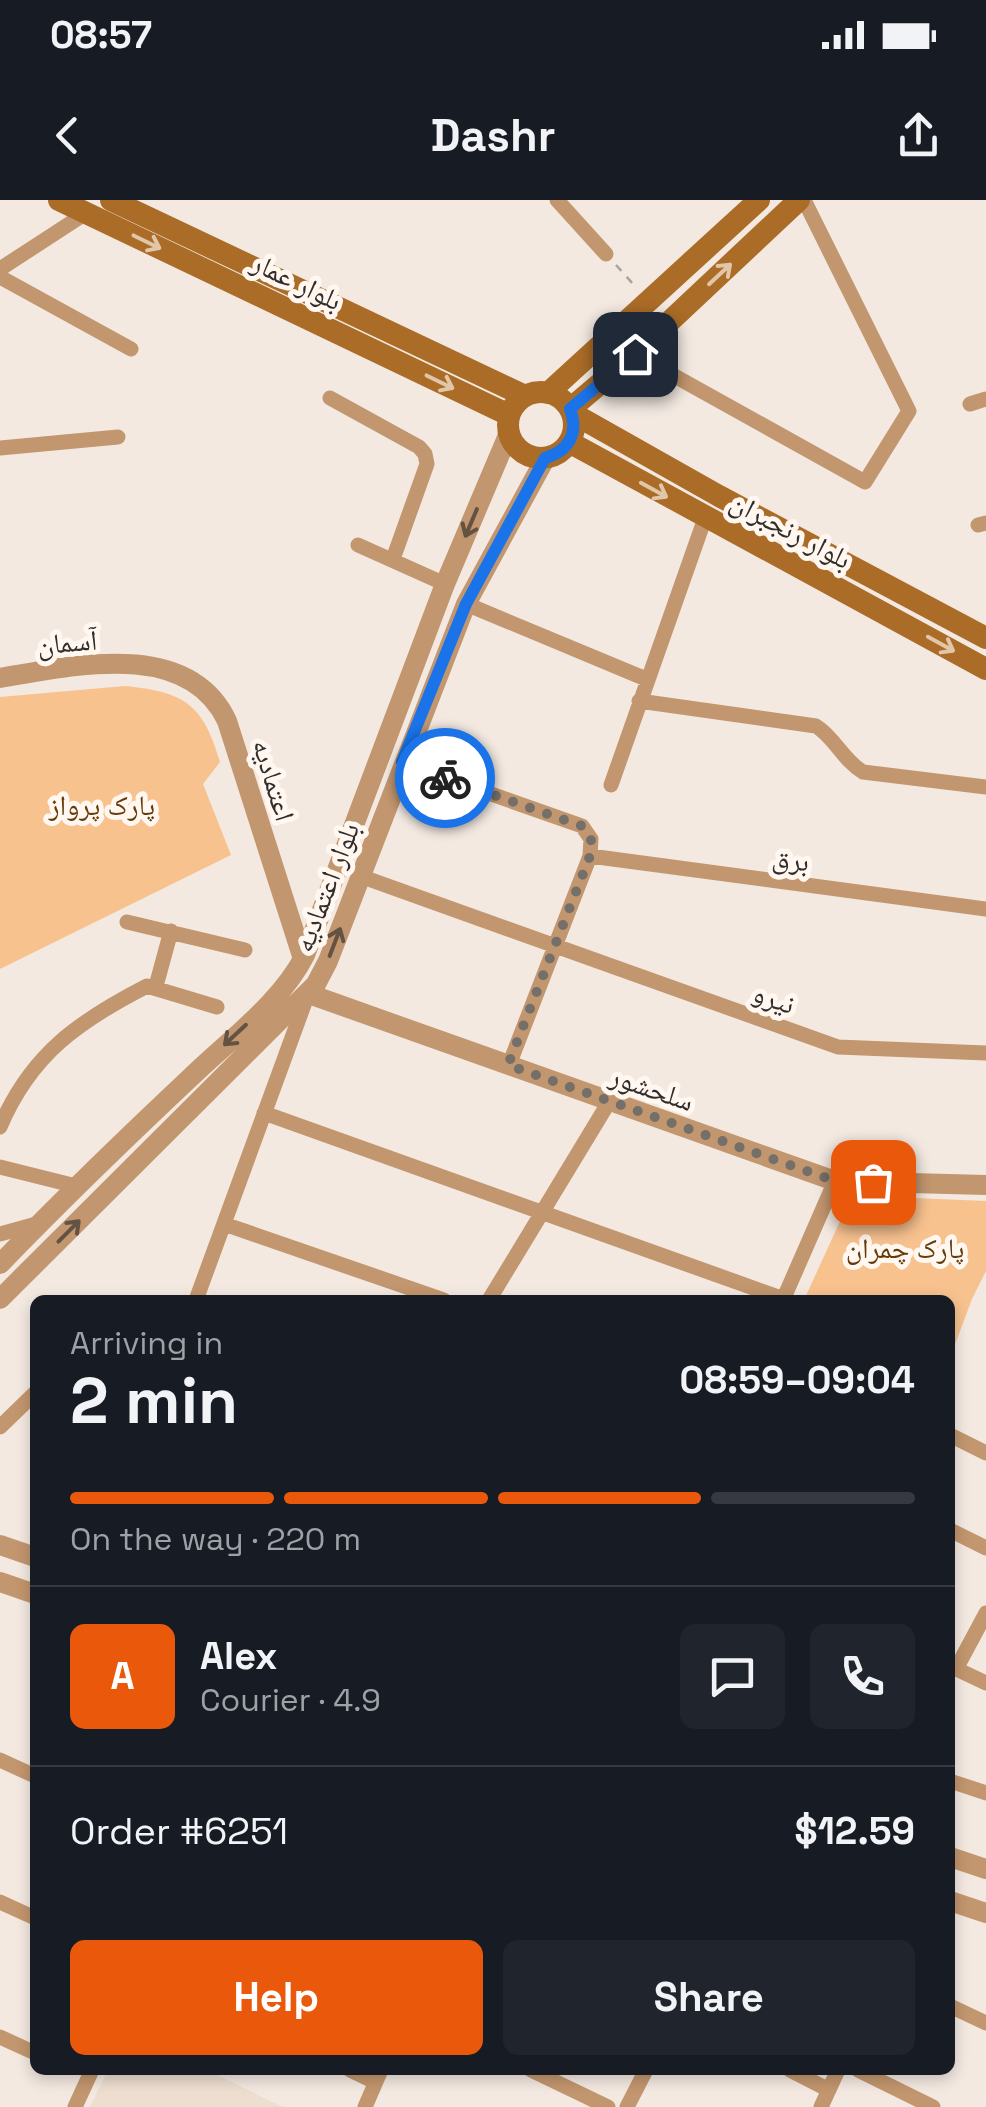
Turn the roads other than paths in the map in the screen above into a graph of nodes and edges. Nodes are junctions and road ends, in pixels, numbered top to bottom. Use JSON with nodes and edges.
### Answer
{"nodes":[{"id":1,"x":59,"y":200,"type":"edge"},
{"id":2,"x":111,"y":200,"type":"edge"},
{"id":3,"x":557,"y":200,"type":"edge"},
{"id":4,"x":759,"y":200,"type":"edge"},
{"id":5,"x":802,"y":200,"type":"edge"},
{"id":6,"x":86,"y":213,"type":"junction"},
{"id":7,"x":606,"y":254,"type":"road end"},
{"id":8,"x":0,"y":268,"type":"edge"},
{"id":9,"x":0,"y":277,"type":"edge"},
{"id":10,"x":131,"y":348,"type":"dead end"},
{"id":11,"x":635,"y":354,"type":"junction"},
{"id":12,"x":537,"y":395,"type":"junction"},
{"id":13,"x":330,"y":398,"type":"dead end"},
{"id":14,"x":571,"y":411,"type":"junction"},
{"id":15,"x":509,"y":424,"type":"junction"},
{"id":16,"x":118,"y":437,"type":"dead end"},
{"id":17,"x":570,"y":442,"type":"junction"},
{"id":18,"x":0,"y":448,"type":"edge"},
{"id":19,"x":545,"y":458,"type":"junction"},
{"id":20,"x":705,"y":518,"type":"junction"},
{"id":21,"x":358,"y":545,"type":"dead end"},
{"id":22,"x":393,"y":560,"type":"junction"},
{"id":23,"x":446,"y":584,"type":"junction"},
{"id":24,"x":466,"y":604,"type":"junction"},
{"id":25,"x":986,"y":638,"type":"edge"},
{"id":26,"x":140,"y":665,"type":"joint"},
{"id":27,"x":986,"y":668,"type":"edge"},
{"id":28,"x":0,"y":678,"type":"edge"},
{"id":29,"x":646,"y":679,"type":"junction"},
{"id":30,"x":638,"y":702,"type":"junction"},
{"id":31,"x":402,"y":762,"type":"junction"},
{"id":32,"x":611,"y":785,"type":"dead end"},
{"id":33,"x":986,"y":786,"type":"edge"},
{"id":34,"x":590,"y":856,"type":"junction"},
{"id":35,"x":360,"y":876,"type":"junction"},
{"id":36,"x":986,"y":908,"type":"edge"},
{"id":37,"x":127,"y":922,"type":"dead end"},
{"id":38,"x":172,"y":931,"type":"junction"},
{"id":39,"x":554,"y":946,"type":"junction"},
{"id":40,"x":245,"y":950,"type":"dead end"},
{"id":41,"x":303,"y":960,"type":"junction"},
{"id":42,"x":156,"y":986,"type":"junction"},
{"id":43,"x":308,"y":994,"type":"junction"},
{"id":44,"x":217,"y":1007,"type":"dead end"},
{"id":45,"x":986,"y":1053,"type":"edge"},
{"id":46,"x":508,"y":1065,"type":"junction"},
{"id":47,"x":608,"y":1102,"type":"junction"},
{"id":48,"x":264,"y":1113,"type":"junction"},
{"id":49,"x":0,"y":1127,"type":"edge"},
{"id":50,"x":0,"y":1167,"type":"edge"},
{"id":51,"x":835,"y":1181,"type":"junction"},
{"id":52,"x":986,"y":1184,"type":"edge"},
{"id":53,"x":76,"y":1186,"type":"junction"},
{"id":54,"x":544,"y":1212,"type":"junction"},
{"id":55,"x":40,"y":1223,"type":"junction"},
{"id":56,"x":224,"y":1224,"type":"junction"},
{"id":57,"x":0,"y":1234,"type":"edge"},
{"id":58,"x":0,"y":1264,"type":"edge"},
{"id":59,"x":198,"y":1295,"type":"edge"},
{"id":60,"x":428,"y":1295,"type":"edge"},
{"id":61,"x":493,"y":1295,"type":"edge"},
{"id":62,"x":770,"y":1295,"type":"edge"},
{"id":63,"x":786,"y":1295,"type":"edge"},
{"id":64,"x":0,"y":1300,"type":"edge"},
{"id":65,"x":30,"y":1396,"type":"edge"},
{"id":66,"x":4,"y":1416,"type":"edge"},
{"id":67,"x":955,"y":1438,"type":"edge"},
{"id":68,"x":986,"y":1453,"type":"edge"},
{"id":69,"x":955,"y":1532,"type":"edge"},
{"id":70,"x":0,"y":1545,"type":"edge"},
{"id":71,"x":986,"y":1548,"type":"edge"},
{"id":72,"x":30,"y":1555,"type":"edge"},
{"id":73,"x":0,"y":1582,"type":"edge"},
{"id":74,"x":30,"y":1592,"type":"edge"},
{"id":75,"x":986,"y":1613,"type":"edge"},
{"id":76,"x":955,"y":1664,"type":"edge"},
{"id":77,"x":955,"y":1668,"type":"edge"},
{"id":78,"x":986,"y":1683,"type":"edge"},
{"id":79,"x":0,"y":1760,"type":"edge"},
{"id":80,"x":30,"y":1774,"type":"edge"},
{"id":81,"x":955,"y":1783,"type":"edge"},
{"id":82,"x":986,"y":1793,"type":"edge"},
{"id":83,"x":955,"y":1859,"type":"edge"},
{"id":84,"x":986,"y":1869,"type":"edge"},
{"id":85,"x":0,"y":1902,"type":"edge"},
{"id":86,"x":955,"y":1903,"type":"edge"},
{"id":87,"x":986,"y":1913,"type":"edge"},
{"id":88,"x":30,"y":1916,"type":"edge"},
{"id":89,"x":955,"y":2008,"type":"edge"},
{"id":90,"x":986,"y":2023,"type":"edge"},
{"id":91,"x":0,"y":2038,"type":"edge"},
{"id":92,"x":30,"y":2051,"type":"edge"},
{"id":93,"x":91,"y":2075,"type":"edge"},
{"id":94,"x":541,"y":2075,"type":"edge"},
{"id":95,"x":643,"y":2075,"type":"edge"},
{"id":96,"x":800,"y":2075,"type":"edge"},
{"id":97,"x":836,"y":2075,"type":"edge"},
{"id":98,"x":868,"y":2075,"type":"edge"},
{"id":99,"x":378,"y":2076,"type":"edge"},
{"id":100,"x":829,"y":2090,"type":"junction"},
{"id":101,"x":75,"y":2107,"type":"edge"},
{"id":102,"x":364,"y":2107,"type":"edge"},
{"id":103,"x":608,"y":2107,"type":"edge"},
{"id":104,"x":627,"y":2107,"type":"edge"},
{"id":105,"x":820,"y":2107,"type":"edge"},
{"id":106,"x":932,"y":2107,"type":"edge"}],
"edges":[{"from":1,"to":6,"type":"main road","name":"بلوار عمار"},
{"from":2,"to":12,"type":"main road","name":"بلوار عمار"},
{"from":3,"to":7,"type":"street"},
{"from":4,"to":12,"type":"main road"},
{"from":11,"to":5,"type":"main road","one_way":true},
{"from":5,"to":11,"type":"street"},
{"from":6,"to":8,"type":"street"},
{"from":6,"to":15,"type":"main road","name":"بلوار عمار","one_way":true},
{"from":9,"to":10,"type":"street"},
{"from":11,"to":14,"type":"main road"},
{"from":12,"to":14,"type":"main road"},
{"from":12,"to":15,"type":"main road"},
{"from":13,"to":22,"type":"street"},
{"from":14,"to":17,"type":"main road"},
{"from":14,"to":25,"type":"main road","name":"بلوار رنجبران"},
{"from":15,"to":19,"type":"main road"},
{"from":15,"to":23,"type":"street","name":"بلوار اعتمادیه","one_way":true},
{"from":16,"to":18,"type":"street"},
{"from":17,"to":19,"type":"main road"},
{"from":17,"to":20,"type":"main road","name":"بلوار رنجبران","one_way":true},
{"from":19,"to":24,"type":"street","name":"بلوار اعتمادیه"},
{"from":20,"to":27,"type":"main road","name":"بلوار رنجبران","one_way":true},
{"from":20,"to":29,"type":"street"},
{"from":21,"to":22,"type":"street"},
{"from":22,"to":23,"type":"street"},
{"from":23,"to":41,"type":"street","name":"بلوار اعتمادیه"},
{"from":24,"to":29,"type":"street"},
{"from":24,"to":31,"type":"street","name":"بلوار اعتمادیه"},
{"from":26,"to":28,"type":"street","name":"آسمان"},
{"from":26,"to":41,"type":"street","name":"اعتمادیه"},
{"from":29,"to":30,"type":"street"},
{"from":30,"to":32,"type":"street"},
{"from":30,"to":33,"type":"street"},
{"from":31,"to":34,"type":"street"},
{"from":31,"to":35,"type":"street","name":"بلوار اعتمادیه"},
{"from":34,"to":36,"type":"street","name":"برق"},
{"from":34,"to":39,"type":"street"},
{"from":35,"to":39,"type":"street","name":"نیرو"},
{"from":43,"to":35,"type":"street","name":"بلوار اعتمادیه","one_way":true},
{"from":37,"to":38,"type":"street"},
{"from":38,"to":40,"type":"street"},
{"from":38,"to":42,"type":"street"},
{"from":39,"to":45,"type":"street","name":"نیرو"},
{"from":39,"to":46,"type":"street"},
{"from":41,"to":53,"type":"street","name":"بلوار اعتمادیه","one_way":true},
{"from":42,"to":44,"type":"street"},
{"from":42,"to":49,"type":"street"},
{"from":43,"to":46,"type":"street","name":"سلحشور"},
{"from":43,"to":48,"type":"street"},
{"from":64,"to":43,"type":"street","name":"بلوار اعتمادیه","one_way":true},
{"from":46,"to":47,"type":"street","name":"سلحشور"},
{"from":47,"to":51,"type":"street","name":"سلحشور"},
{"from":47,"to":54,"type":"street"},
{"from":48,"to":54,"type":"street"},
{"from":48,"to":56,"type":"street"},
{"from":50,"to":53,"type":"street"},
{"from":51,"to":52,"type":"street","name":"سلحشور"},
{"from":51,"to":63,"type":"street"},
{"from":53,"to":55,"type":"street","name":"بلوار اعتمادیه"},
{"from":54,"to":61,"type":"street"},
{"from":54,"to":62,"type":"street"},
{"from":55,"to":57,"type":"street"},
{"from":55,"to":58,"type":"street","name":"بلوار اعتمادیه"},
{"from":56,"to":59,"type":"street"},
{"from":56,"to":60,"type":"street"},
{"from":65,"to":66,"type":"street"},
{"from":67,"to":68,"type":"street"},
{"from":69,"to":71,"type":"street"},
{"from":70,"to":72,"type":"street"},
{"from":73,"to":74,"type":"street"},
{"from":75,"to":76,"type":"street"},
{"from":77,"to":78,"type":"street"},
{"from":79,"to":80,"type":"street"},
{"from":81,"to":82,"type":"street"},
{"from":83,"to":84,"type":"street"},
{"from":85,"to":88,"type":"street"},
{"from":86,"to":87,"type":"street"},
{"from":89,"to":90,"type":"street"},
{"from":91,"to":92,"type":"street"},
{"from":93,"to":101,"type":"street"},
{"from":94,"to":103,"type":"street"},
{"from":95,"to":104,"type":"street"},
{"from":96,"to":100,"type":"street"},
{"from":97,"to":100,"type":"street"},
{"from":98,"to":106,"type":"street"},
{"from":99,"to":102,"type":"street"},
{"from":100,"to":105,"type":"street"}]}
